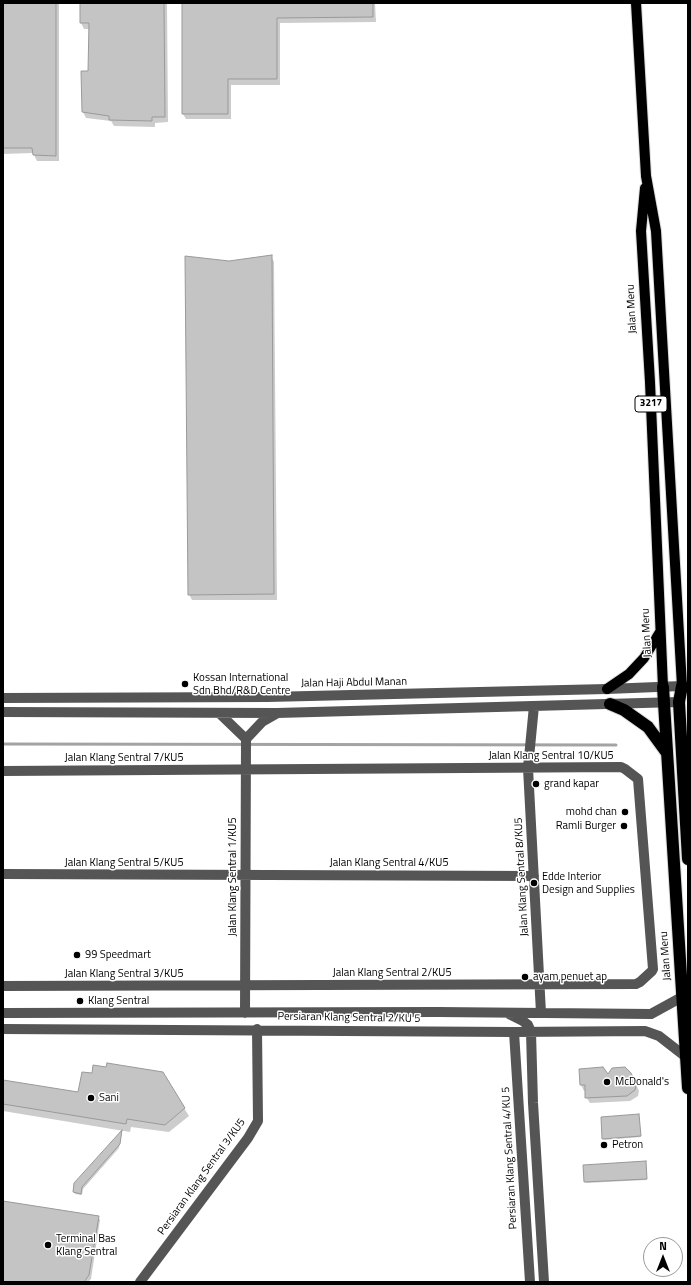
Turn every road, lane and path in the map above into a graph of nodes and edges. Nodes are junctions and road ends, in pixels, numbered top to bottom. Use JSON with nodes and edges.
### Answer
{"nodes":[{"id":1,"x":636,"y":3,"type":"edge"},
{"id":2,"x":646,"y":176,"type":"junction"},
{"id":3,"x":660,"y":632,"type":"junction"},
{"id":4,"x":682,"y":686,"type":"junction"},
{"id":5,"x":663,"y":687,"type":"junction"},
{"id":6,"x":606,"y":689,"type":"junction"},
{"id":7,"x":3,"y":698,"type":"edge"},
{"id":8,"x":679,"y":702,"type":"junction"},
{"id":9,"x":664,"y":703,"type":"junction"},
{"id":10,"x":610,"y":704,"type":"junction"},
{"id":11,"x":534,"y":706,"type":"junction"},
{"id":12,"x":3,"y":712,"type":"edge"},
{"id":13,"x":219,"y":713,"type":"junction"},
{"id":14,"x":278,"y":713,"type":"junction"},
{"id":15,"x":246,"y":739,"type":"junction"},
{"id":16,"x":667,"y":753,"type":"junction"},
{"id":17,"x":528,"y":768,"type":"junction"},
{"id":18,"x":246,"y":769,"type":"junction"},
{"id":19,"x":3,"y":771,"type":"edge"},
{"id":20,"x":688,"y":859,"type":"edge"},
{"id":21,"x":3,"y":874,"type":"edge"},
{"id":22,"x":245,"y":875,"type":"junction"},
{"id":23,"x":534,"y":876,"type":"junction"},
{"id":24,"x":539,"y":984,"type":"junction"},
{"id":25,"x":3,"y":986,"type":"edge"},
{"id":26,"x":245,"y":986,"type":"junction"},
{"id":27,"x":682,"y":997,"type":"junction"},
{"id":28,"x":438,"y":1012,"type":"junction"},
{"id":29,"x":3,"y":1013,"type":"edge"},
{"id":30,"x":245,"y":1013,"type":"junction"},
{"id":31,"x":507,"y":1013,"type":"junction"},
{"id":32,"x":541,"y":1013,"type":"junction"},
{"id":33,"x":3,"y":1029,"type":"edge"},
{"id":34,"x":257,"y":1029,"type":"junction"},
{"id":35,"x":437,"y":1031,"type":"junction"},
{"id":36,"x":514,"y":1032,"type":"junction"},
{"id":37,"x":531,"y":1032,"type":"junction"},
{"id":38,"x":686,"y":1057,"type":"junction"},
{"id":39,"x":688,"y":1088,"type":"edge"},
{"id":40,"x":524,"y":1198,"type":"junction"},
{"id":41,"x":538,"y":1198,"type":"junction"},
{"id":42,"x":140,"y":1282,"type":"edge"},
{"id":43,"x":530,"y":1282,"type":"edge"},
{"id":44,"x":544,"y":1282,"type":"edge"}],
"edges":[{"from":1,"to":2,"type":"main road","name":"Jalan Meru","number":"3217"},
{"from":2,"to":3,"type":"main road","name":"Jalan Meru","number":"3217"},
{"from":2,"to":4,"type":"main road","name":"Jalan Meru","number":"3217"},
{"from":3,"to":5,"type":"main road","name":"Jalan Meru","number":"3217"},
{"from":3,"to":6,"type":"main road"},
{"from":4,"to":5,"type":"street","name":"Jalan Haji Abdul Manan"},
{"from":4,"to":8,"type":"highway","name":"Jalan Meru","number":"3217"},
{"from":5,"to":6,"type":"street","name":"Jalan Haji Abdul Manan"},
{"from":5,"to":9,"type":"highway","name":"Jalan Meru","number":"3217"},
{"from":6,"to":7,"type":"street","name":"Jalan Haji Abdul Manan"},
{"from":8,"to":9,"type":"street"},
{"from":8,"to":20,"type":"highway","name":"Jalan Meru","number":"3217"},
{"from":9,"to":10,"type":"street"},
{"from":9,"to":16,"type":"highway","name":"Jalan Meru","number":"3217"},
{"from":10,"to":11,"type":"street"},
{"from":10,"to":16,"type":"highway"},
{"from":11,"to":14,"type":"street"},
{"from":11,"to":17,"type":"street","name":"Jalan Klang Sentral 8/KU5"},
{"from":12,"to":13,"type":"street"},
{"from":13,"to":14,"type":"street"},
{"from":13,"to":15,"type":"street"},
{"from":14,"to":15,"type":"street"},
{"from":15,"to":18,"type":"street","name":"Jalan Klang Sentral 1/KU5"},
{"from":16,"to":27,"type":"highway","name":"Jalan Meru","number":"3217"},
{"from":17,"to":18,"type":"street","name":"Jalan Klang Sentral 10/KU5"},
{"from":17,"to":23,"type":"street","name":"Jalan Klang Sentral 8/KU5"},
{"from":17,"to":24,"type":"street","name":"Jalan Klang Sentral 10/KU5"},
{"from":18,"to":19,"type":"street","name":"Jalan Klang Sentral 7/KU5"},
{"from":18,"to":22,"type":"street","name":"Jalan Klang Sentral 1/KU5"},
{"from":21,"to":22,"type":"street","name":"Jalan Klang Sentral 5/KU5"},
{"from":22,"to":23,"type":"street","name":"Jalan Klang Sentral 4/KU5"},
{"from":22,"to":26,"type":"street","name":"Jalan Klang Sentral 1/KU5"},
{"from":23,"to":24,"type":"street","name":"Jalan Klang Sentral 8/KU5"},
{"from":24,"to":26,"type":"street","name":"Jalan Klang Sentral 2/KU5"},
{"from":24,"to":32,"type":"street","name":"Jalan Klang Sentral 8/KU5"},
{"from":25,"to":26,"type":"street","name":"Jalan Klang Sentral 3/KU5"},
{"from":26,"to":30,"type":"street","name":"Jalan Klang Sentral 1/KU5"},
{"from":27,"to":32,"type":"street","name":"Persiaran Klang Sentral 2/KU 5"},
{"from":27,"to":38,"type":"highway","name":"Jalan Meru","number":"3217"},
{"from":28,"to":30,"type":"street","name":"Persiaran Klang Sentral 2/KU 5"},
{"from":28,"to":31,"type":"street","name":"Persiaran Klang Sentral 2/KU 5"},
{"from":28,"to":35,"type":"street"},
{"from":29,"to":30,"type":"street","name":"Persiaran Klang Sentral 2/KU 5"},
{"from":31,"to":32,"type":"street","name":"Persiaran Klang Sentral 2/KU 5"},
{"from":31,"to":37,"type":"street"},
{"from":33,"to":34,"type":"street","name":"Persiaran Klang Sentral 2/KU 5"},
{"from":34,"to":35,"type":"street","name":"Persiaran Klang Sentral 2/KU 5"},
{"from":34,"to":42,"type":"street","name":"Persiaran Klang Sentral 3/KU5"},
{"from":35,"to":36,"type":"street","name":"Persiaran Klang Sentral 2/KU 5"},
{"from":36,"to":37,"type":"street","name":"Persiaran Klang Sentral 2/KU 5"},
{"from":36,"to":40,"type":"street","name":"Persiaran Klang Sentral 4/KU 5"},
{"from":37,"to":38,"type":"street","name":"Persiaran Klang Sentral 2/KU 5"},
{"from":37,"to":41,"type":"street"},
{"from":38,"to":39,"type":"highway","name":"Jalan Meru","number":"3217"},
{"from":40,"to":41,"type":"street"},
{"from":40,"to":43,"type":"street","name":"Persiaran Klang Sentral 4/KU 5"},
{"from":41,"to":44,"type":"street"}]}
